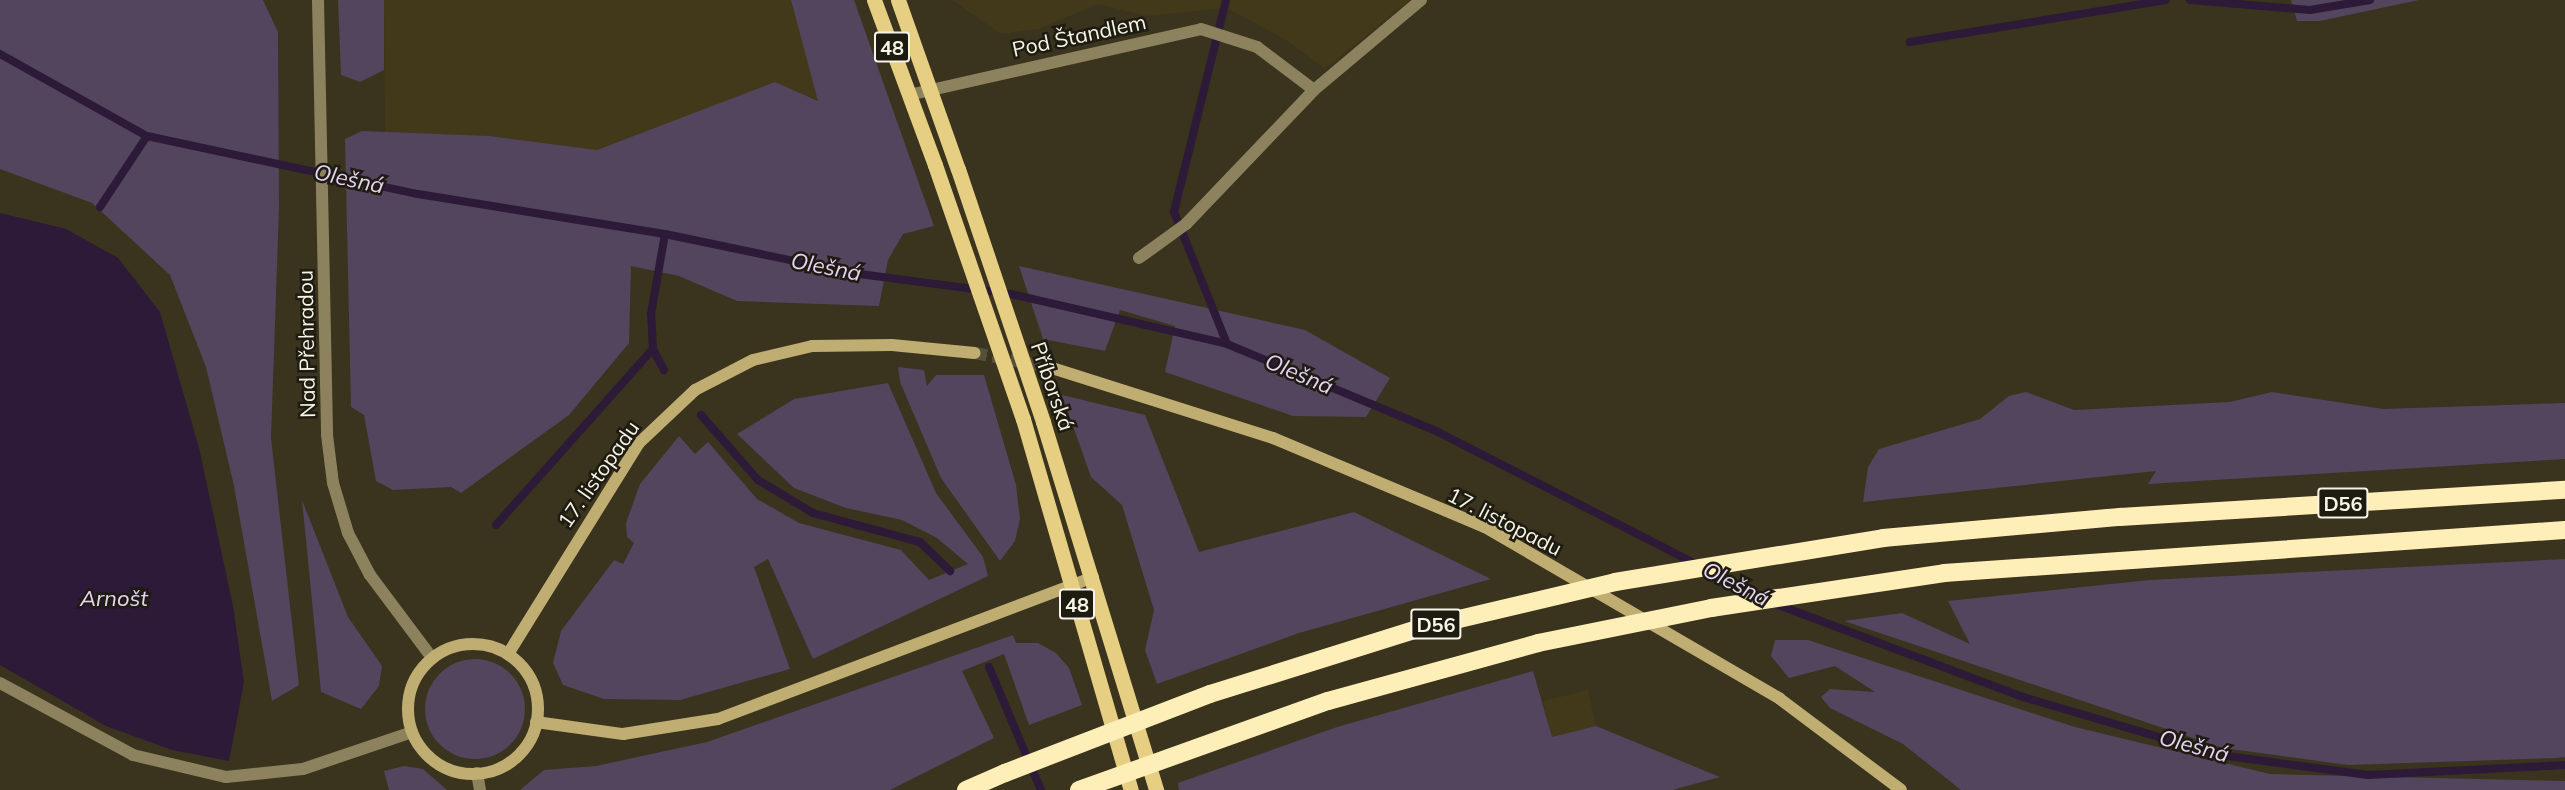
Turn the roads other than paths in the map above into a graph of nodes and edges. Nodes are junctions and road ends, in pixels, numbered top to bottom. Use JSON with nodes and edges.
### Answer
{"nodes":[{"id":1,"x":318,"y":0,"type":"edge"},
{"id":2,"x":874,"y":0,"type":"edge"},
{"id":3,"x":898,"y":0,"type":"edge"},
{"id":4,"x":1421,"y":0,"type":"edge"},
{"id":5,"x":930,"y":88,"type":"junction"},
{"id":6,"x":1314,"y":90,"type":"junction"},
{"id":7,"x":909,"y":95,"type":"junction"},
{"id":8,"x":1139,"y":258,"type":"dead end"},
{"id":9,"x":975,"y":353,"type":"tunnel mouth"},
{"id":10,"x":1052,"y":368,"type":"tunnel mouth"},
{"id":11,"x":2565,"y":490,"type":"edge"},
{"id":12,"x":2565,"y":530,"type":"edge"},
{"id":13,"x":1093,"y":577,"type":"junction"},
{"id":14,"x":1072,"y":584,"type":"junction"},
{"id":15,"x":508,"y":654,"type":"junction"},
{"id":16,"x":432,"y":658,"type":"junction"},
{"id":17,"x":0,"y":683,"type":"edge"},
{"id":18,"x":536,"y":722,"type":"junction"},
{"id":19,"x":412,"y":732,"type":"junction"},
{"id":20,"x":477,"y":774,"type":"junction"},
{"id":21,"x":1894,"y":788,"type":"edge"},
{"id":22,"x":480,"y":790,"type":"edge"},
{"id":23,"x":966,"y":790,"type":"edge"},
{"id":24,"x":1080,"y":790,"type":"edge"},
{"id":25,"x":1131,"y":790,"type":"edge"},
{"id":26,"x":1156,"y":790,"type":"edge"}],
"edges":[{"from":1,"to":16,"type":"street","name":"Nad Přehradou"},
{"from":2,"to":7,"type":"main road","name":"Příborská","number":"48"},
{"from":3,"to":5,"type":"main road","name":"Příborská","number":"48"},
{"from":4,"to":6,"type":"street"},
{"from":5,"to":6,"type":"street","name":"Pod Štandlem"},
{"from":5,"to":7,"type":"street","name":"Pod Štandlem"},
{"from":5,"to":13,"type":"main road","name":"Příborská","number":"48","bridge":true},
{"from":6,"to":8,"type":"street"},
{"from":7,"to":14,"type":"main road","name":"Příborská","number":"48","bridge":true},
{"from":9,"to":15,"type":"main road","name":"17. listopadu"},
{"from":10,"to":21,"type":"main road","name":"17. listopadu"},
{"from":11,"to":23,"type":"highway","number":"D56","bridge":true},
{"from":12,"to":24,"type":"highway","number":"D56","bridge":true},
{"from":13,"to":14,"type":"main road"},
{"from":13,"to":26,"type":"main road","name":"Příborská","number":"48"},
{"from":14,"to":18,"type":"main road"},
{"from":14,"to":25,"type":"main road","name":"Příborská","number":"48"},
{"from":15,"to":16,"type":"main road"},
{"from":15,"to":18,"type":"main road"},
{"from":16,"to":19,"type":"main road"},
{"from":17,"to":19,"type":"street"},
{"from":18,"to":20,"type":"main road"},
{"from":19,"to":20,"type":"main road"},
{"from":20,"to":22,"type":"street"}]}
